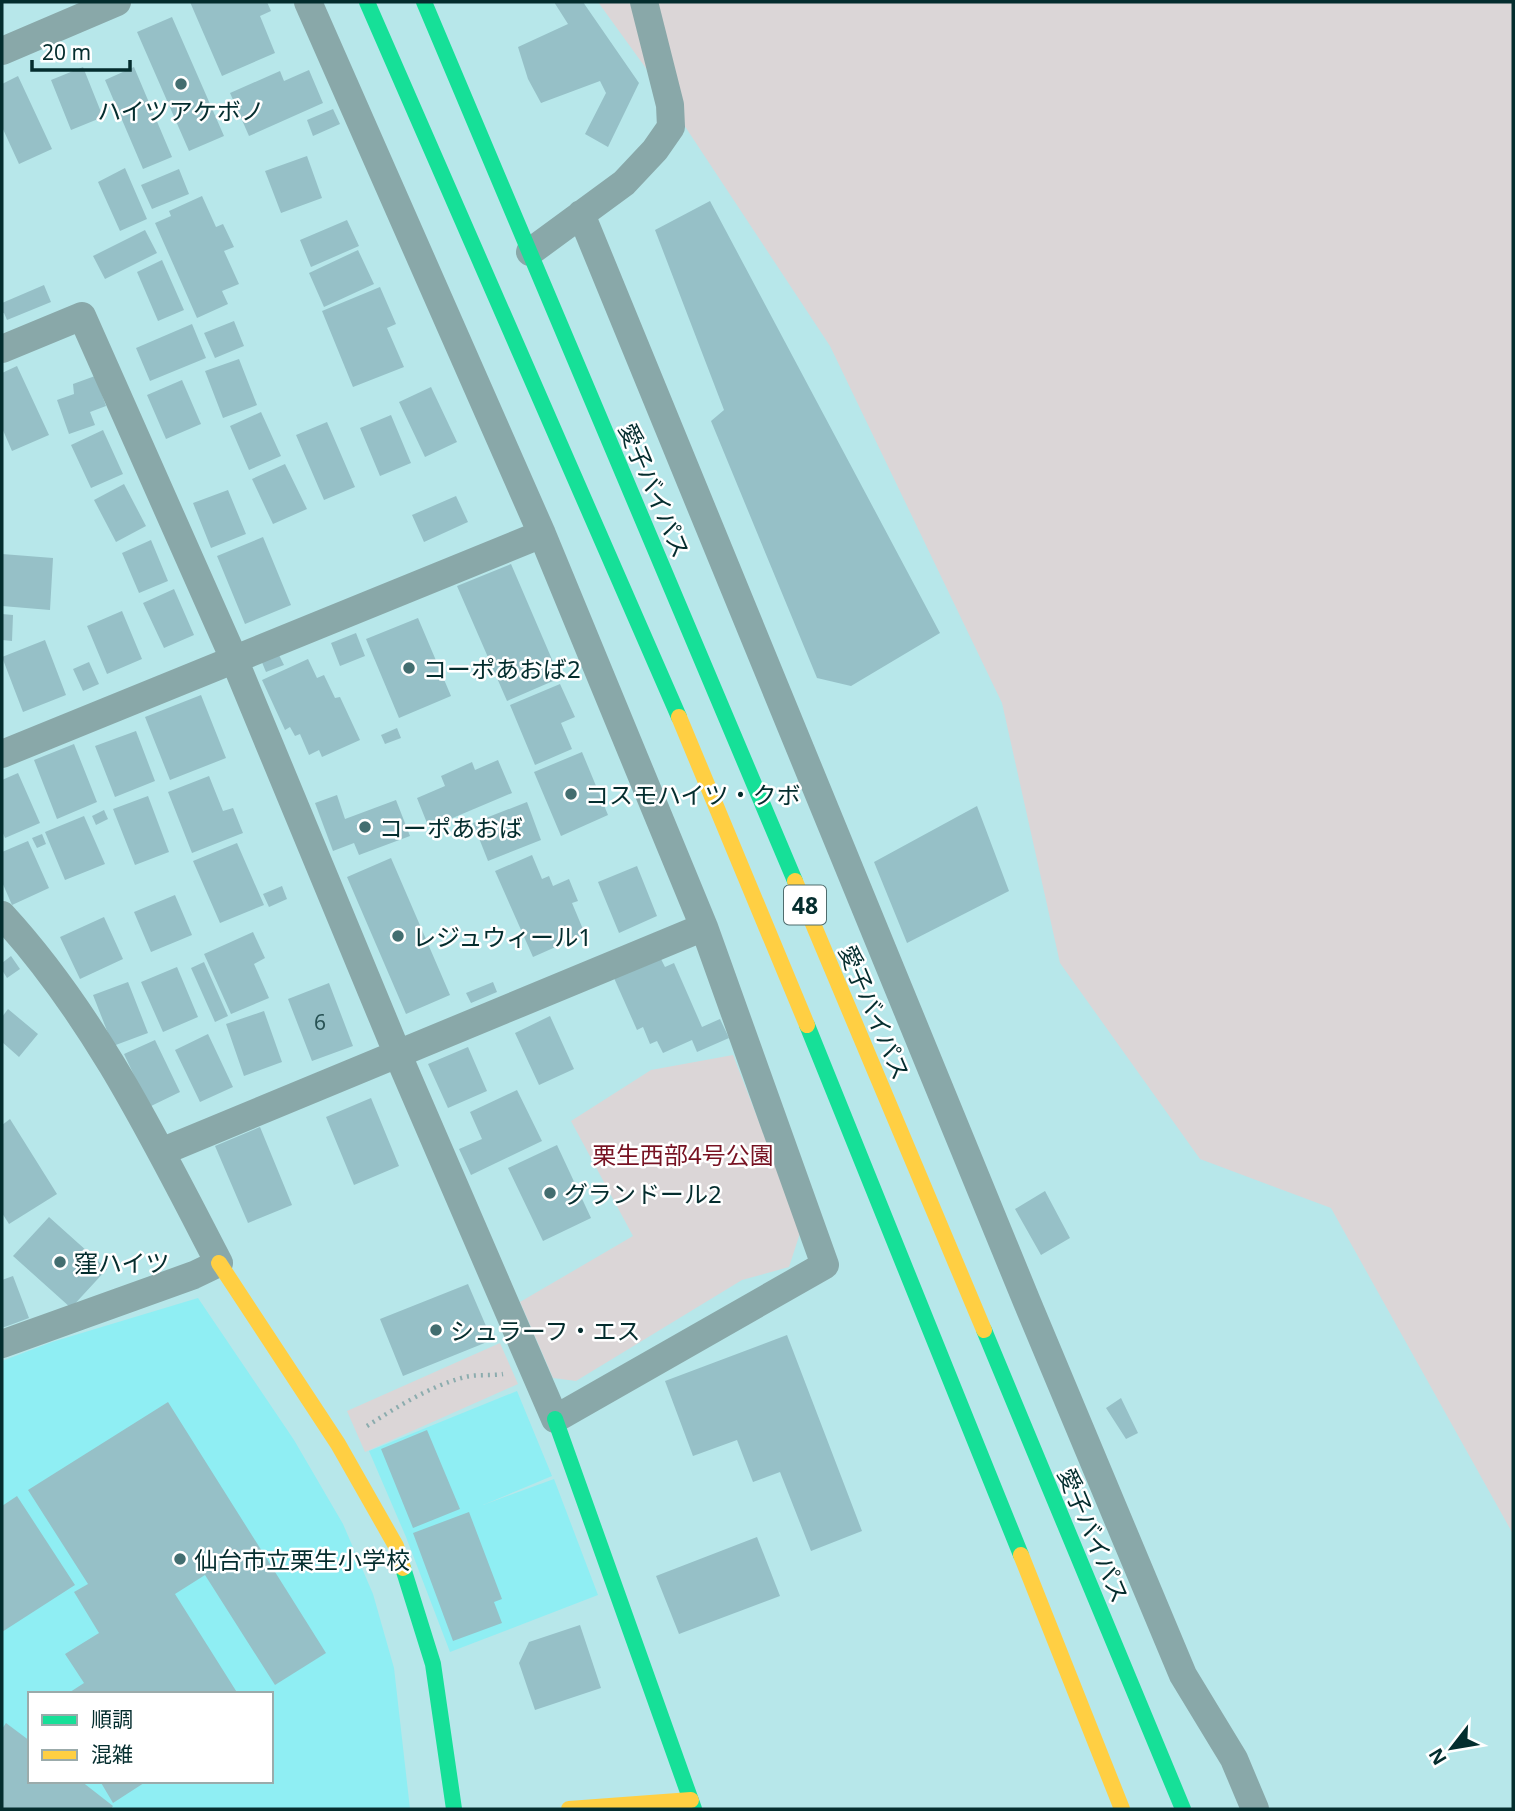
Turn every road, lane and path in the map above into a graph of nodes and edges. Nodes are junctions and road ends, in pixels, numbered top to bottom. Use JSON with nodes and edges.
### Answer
{"nodes":[{"id":1,"x":117,"y":2,"type":"edge"},
{"id":2,"x":308,"y":2,"type":"edge"},
{"id":3,"x":367,"y":2,"type":"edge"},
{"id":4,"x":424,"y":2,"type":"edge"},
{"id":5,"x":644,"y":2,"type":"edge"},
{"id":6,"x":2,"y":51,"type":"edge"},
{"id":7,"x":581,"y":214,"type":"junction"},
{"id":8,"x":530,"y":252,"type":"junction"},
{"id":9,"x":2,"y":349,"type":"edge"},
{"id":10,"x":542,"y":534,"type":"junction"},
{"id":11,"x":234,"y":659,"type":"junction"},
{"id":12,"x":2,"y":754,"type":"edge"},
{"id":13,"x":2,"y":915,"type":"edge"},
{"id":14,"x":704,"y":927,"type":"junction"},
{"id":15,"x":398,"y":1055,"type":"junction"},
{"id":16,"x":161,"y":1152,"type":"junction"},
{"id":17,"x":219,"y":1263,"type":"junction"},
{"id":18,"x":2,"y":1344,"type":"edge"},
{"id":19,"x":530,"y":1364,"type":"junction"},
{"id":20,"x":555,"y":1419,"type":"junction"},
{"id":21,"x":338,"y":1444,"type":"junction"},
{"id":22,"x":693,"y":1805,"type":"edge"},
{"id":23,"x":454,"y":1809,"type":"edge"},
{"id":24,"x":569,"y":1809,"type":"edge"},
{"id":25,"x":1122,"y":1809,"type":"edge"},
{"id":26,"x":1183,"y":1809,"type":"edge"},
{"id":27,"x":1255,"y":1809,"type":"edge"}],
"edges":[{"from":1,"to":6,"type":"street"},
{"from":2,"to":10,"type":"street"},
{"from":3,"to":25,"type":"main road","number":"48"},
{"from":4,"to":8,"type":"main road","name":"愛子バイパス","number":"48"},
{"from":5,"to":7,"type":"street"},
{"from":7,"to":8,"type":"street"},
{"from":7,"to":27,"type":"street"},
{"from":8,"to":26,"type":"main road","name":"愛子バイパス","number":"48"},
{"from":9,"to":11,"type":"street"},
{"from":10,"to":11,"type":"street"},
{"from":10,"to":14,"type":"street"},
{"from":11,"to":12,"type":"street"},
{"from":11,"to":15,"type":"street"},
{"from":13,"to":16,"type":"street"},
{"from":14,"to":15,"type":"street"},
{"from":14,"to":20,"type":"street"},
{"from":15,"to":16,"type":"street"},
{"from":15,"to":19,"type":"street"},
{"from":16,"to":17,"type":"street"},
{"from":17,"to":18,"type":"street"},
{"from":17,"to":21,"type":"main road"},
{"from":19,"to":20,"type":"street"},
{"from":19,"to":21,"type":"path"},
{"from":20,"to":22,"type":"main road"},
{"from":21,"to":23,"type":"main road"},
{"from":22,"to":24,"type":"main road"}]}
